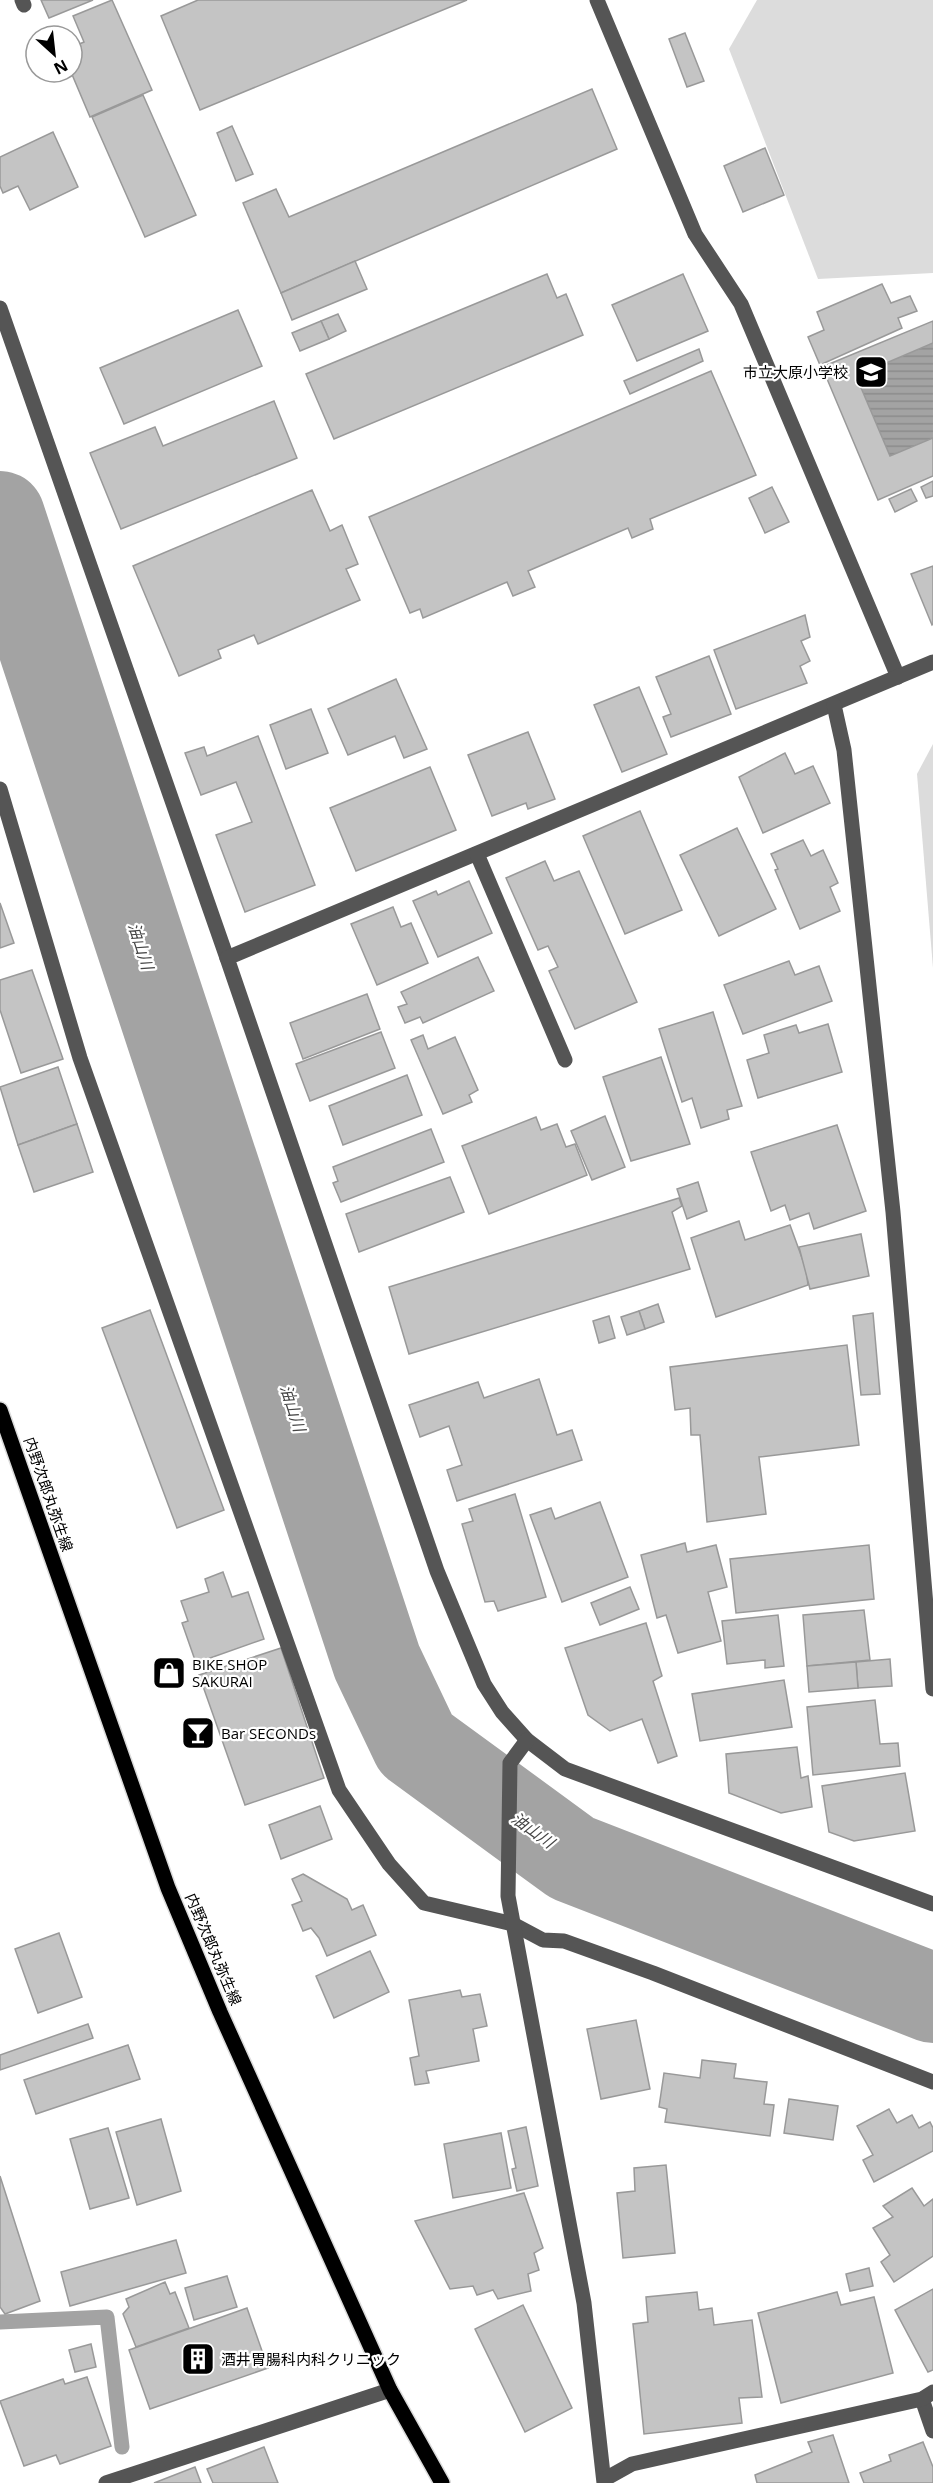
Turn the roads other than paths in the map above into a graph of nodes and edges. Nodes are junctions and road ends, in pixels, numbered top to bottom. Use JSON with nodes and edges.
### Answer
{"nodes":[{"id":1,"x":597,"y":0,"type":"edge"},
{"id":2,"x":0,"y":308,"type":"edge"},
{"id":3,"x":933,"y":662,"type":"edge"},
{"id":4,"x":898,"y":676,"type":"junction"},
{"id":5,"x":834,"y":705,"type":"junction"},
{"id":6,"x":0,"y":789,"type":"edge"},
{"id":7,"x":477,"y":854,"type":"junction"},
{"id":8,"x":227,"y":958,"type":"junction"},
{"id":9,"x":565,"y":1060,"type":"dead end"},
{"id":10,"x":0,"y":1410,"type":"edge"},
{"id":11,"x":4,"y":1432,"type":"edge"},
{"id":12,"x":933,"y":1689,"type":"edge"},
{"id":13,"x":527,"y":1740,"type":"junction"},
{"id":14,"x":933,"y":1904,"type":"edge"},
{"id":15,"x":513,"y":1924,"type":"junction"},
{"id":16,"x":933,"y":2082,"type":"edge"},
{"id":17,"x":390,"y":2390,"type":"junction"},
{"id":18,"x":927,"y":2395,"type":"edge"},
{"id":19,"x":933,"y":2431,"type":"edge"},
{"id":20,"x":605,"y":2481,"type":"edge"},
{"id":21,"x":106,"y":2483,"type":"edge"},
{"id":22,"x":442,"y":2483,"type":"edge"}],
"edges":[{"from":1,"to":4,"type":"street"},
{"from":2,"to":8,"type":"street"},
{"from":3,"to":4,"type":"street"},
{"from":4,"to":5,"type":"street"},
{"from":5,"to":7,"type":"street"},
{"from":5,"to":12,"type":"street"},
{"from":6,"to":15,"type":"street"},
{"from":7,"to":8,"type":"street"},
{"from":7,"to":9,"type":"street"},
{"from":8,"to":13,"type":"street"},
{"from":10,"to":11,"type":"main road","name":"内野次郎丸弥生線"},
{"from":11,"to":17,"type":"main road","name":"内野次郎丸弥生線"},
{"from":13,"to":14,"type":"street"},
{"from":13,"to":15,"type":"street"},
{"from":15,"to":16,"type":"street"},
{"from":15,"to":20,"type":"street"},
{"from":17,"to":21,"type":"street"},
{"from":17,"to":22,"type":"main road","name":"内野次郎丸弥生線"},
{"from":18,"to":19,"type":"street"},
{"from":18,"to":20,"type":"street"}]}
